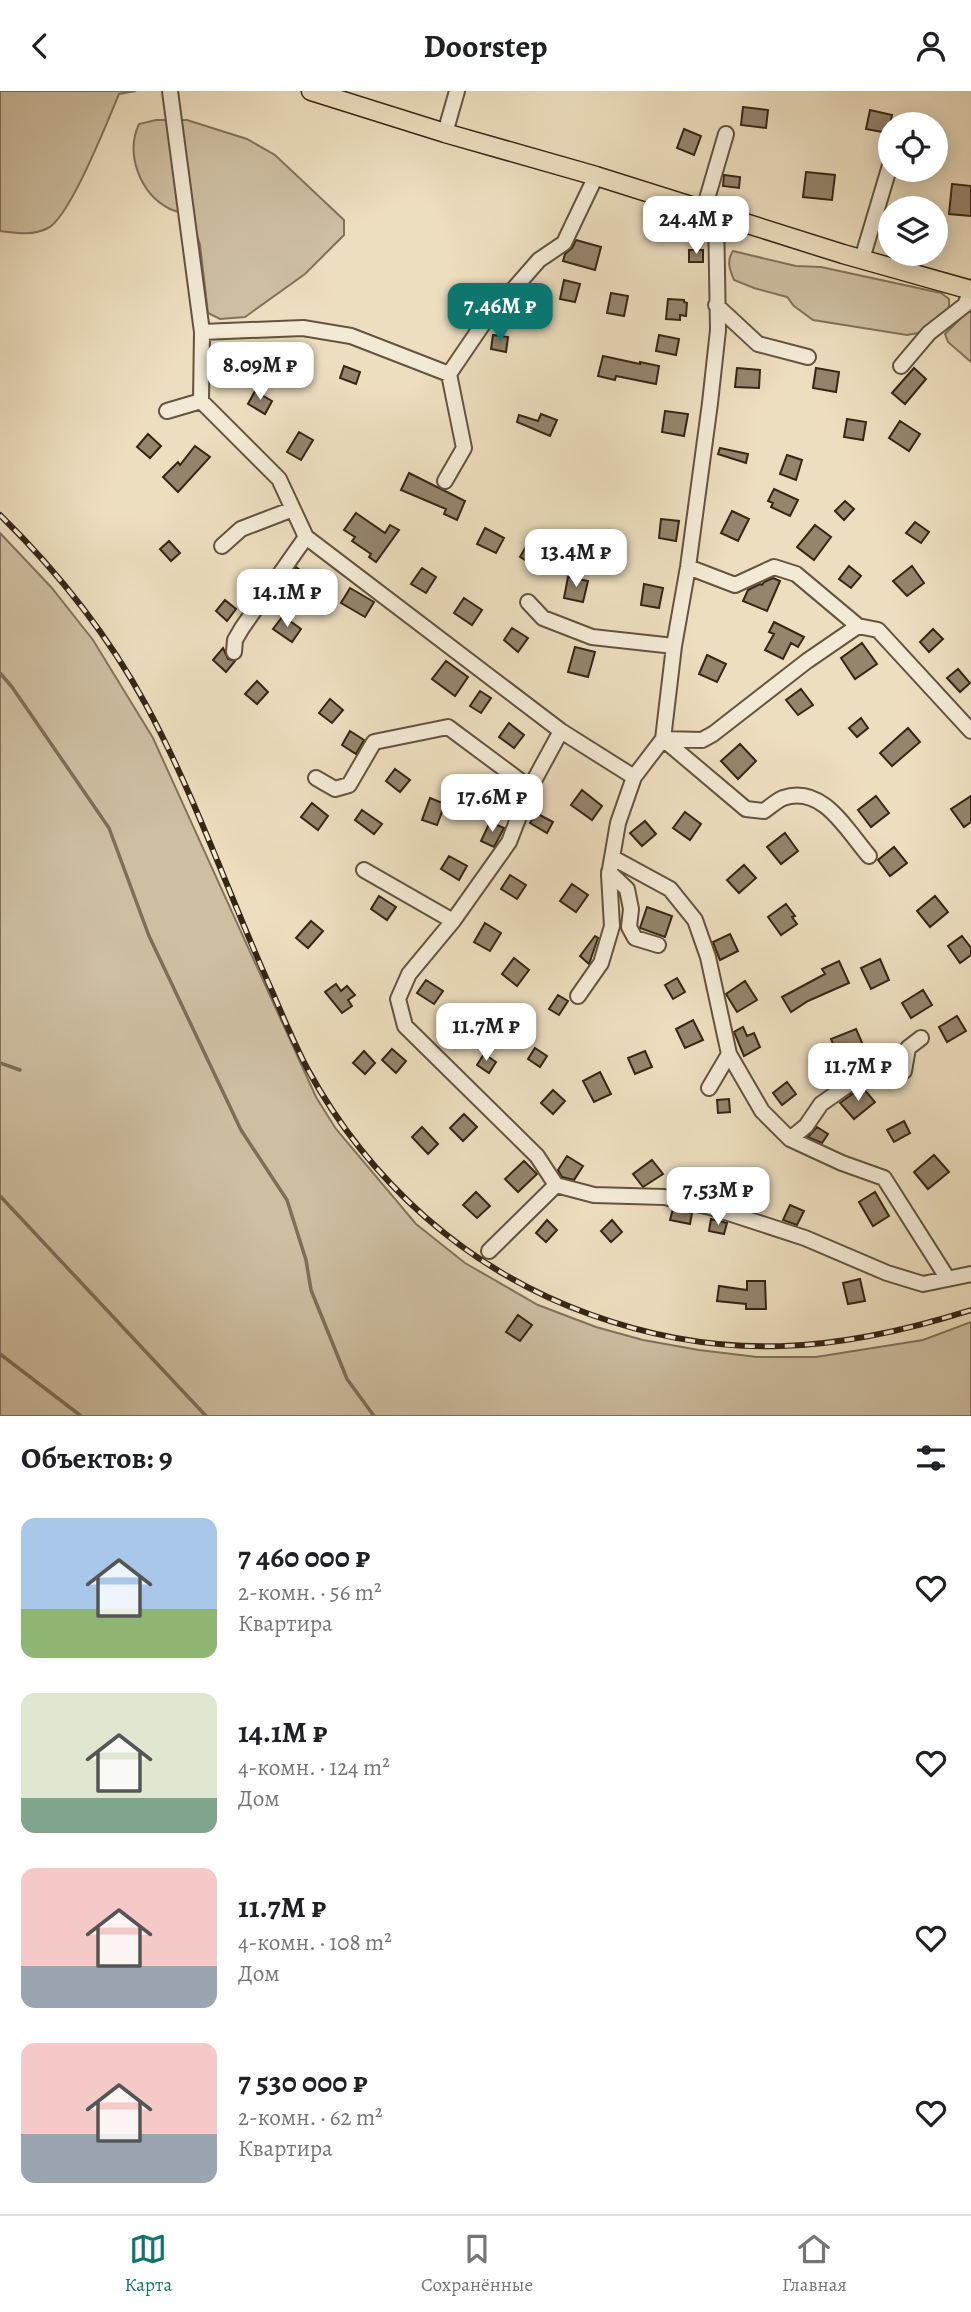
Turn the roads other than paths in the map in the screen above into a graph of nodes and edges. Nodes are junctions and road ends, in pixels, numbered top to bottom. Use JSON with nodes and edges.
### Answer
{"nodes":[{"id":1,"x":170,"y":91,"type":"edge"},
{"id":2,"x":311,"y":91,"type":"edge"},
{"id":3,"x":457,"y":91,"type":"edge"},
{"id":4,"x":445,"y":132,"type":"junction"},
{"id":5,"x":726,"y":134,"type":"dead end"},
{"id":6,"x":596,"y":176,"type":"junction"},
{"id":7,"x":885,"y":182,"type":"edge"},
{"id":8,"x":710,"y":211,"type":"junction"},
{"id":9,"x":862,"y":259,"type":"junction"},
{"id":10,"x":971,"y":290,"type":"edge"},
{"id":11,"x":716,"y":305,"type":"junction"},
{"id":12,"x":202,"y":332,"type":"junction"},
{"id":13,"x":808,"y":357,"type":"dead end"},
{"id":14,"x":901,"y":366,"type":"dead end"},
{"id":15,"x":450,"y":374,"type":"junction"},
{"id":16,"x":201,"y":401,"type":"junction"},
{"id":17,"x":167,"y":411,"type":"dead end"},
{"id":18,"x":445,"y":481,"type":"dead end"},
{"id":19,"x":293,"y":509,"type":"junction"},
{"id":20,"x":306,"y":537,"type":"junction"},
{"id":21,"x":222,"y":546,"type":"dead end"},
{"id":22,"x":688,"y":567,"type":"junction"},
{"id":23,"x":528,"y":602,"type":"dead end"},
{"id":24,"x":858,"y":626,"type":"junction"},
{"id":25,"x":674,"y":646,"type":"junction"},
{"id":26,"x":234,"y":652,"type":"dead end"},
{"id":27,"x":561,"y":731,"type":"junction"},
{"id":28,"x":971,"y":731,"type":"edge"},
{"id":29,"x":663,"y":739,"type":"junction"},
{"id":30,"x":634,"y":777,"type":"junction"},
{"id":31,"x":316,"y":778,"type":"dead end"},
{"id":32,"x":530,"y":788,"type":"junction"},
{"id":33,"x":869,"y":856,"type":"dead end"},
{"id":34,"x":611,"y":865,"type":"junction"},
{"id":35,"x":364,"y":870,"type":"dead end"},
{"id":36,"x":453,"y":921,"type":"junction"},
{"id":37,"x":658,"y":946,"type":"dead end"},
{"id":38,"x":578,"y":996,"type":"dead end"},
{"id":39,"x":921,"y":1038,"type":"dead end"},
{"id":40,"x":729,"y":1054,"type":"junction"},
{"id":41,"x":709,"y":1088,"type":"dead end"},
{"id":42,"x":790,"y":1139,"type":"junction"},
{"id":43,"x":556,"y":1185,"type":"junction"},
{"id":44,"x":489,"y":1251,"type":"dead end"},
{"id":45,"x":971,"y":1273,"type":"edge"},
{"id":46,"x":948,"y":1279,"type":"junction"}],
"edges":[{"from":1,"to":12,"type":"street"},
{"from":2,"to":4,"type":"main road"},
{"from":3,"to":4,"type":"street"},
{"from":4,"to":6,"type":"main road"},
{"from":5,"to":8,"type":"street"},
{"from":6,"to":8,"type":"main road"},
{"from":6,"to":15,"type":"street"},
{"from":7,"to":9,"type":"street"},
{"from":8,"to":9,"type":"main road"},
{"from":8,"to":11,"type":"street"},
{"from":9,"to":10,"type":"main road"},
{"from":10,"to":14,"type":"street"},
{"from":11,"to":13,"type":"street"},
{"from":11,"to":22,"type":"street"},
{"from":12,"to":15,"type":"street"},
{"from":12,"to":16,"type":"street"},
{"from":15,"to":18,"type":"street"},
{"from":16,"to":17,"type":"street"},
{"from":16,"to":19,"type":"street"},
{"from":19,"to":20,"type":"street"},
{"from":19,"to":21,"type":"street"},
{"from":20,"to":26,"type":"street"},
{"from":20,"to":27,"type":"street"},
{"from":22,"to":24,"type":"street"},
{"from":22,"to":25,"type":"street"},
{"from":23,"to":25,"type":"street"},
{"from":24,"to":28,"type":"street"},
{"from":24,"to":29,"type":"street"},
{"from":25,"to":29,"type":"street"},
{"from":27,"to":30,"type":"street"},
{"from":27,"to":32,"type":"street"},
{"from":29,"to":30,"type":"street"},
{"from":29,"to":33,"type":"street"},
{"from":30,"to":34,"type":"street"},
{"from":31,"to":32,"type":"street"},
{"from":32,"to":36,"type":"street"},
{"from":34,"to":37,"type":"street"},
{"from":34,"to":38,"type":"street"},
{"from":34,"to":40,"type":"street"},
{"from":35,"to":36,"type":"street"},
{"from":36,"to":43,"type":"street"},
{"from":39,"to":42,"type":"street"},
{"from":40,"to":41,"type":"street"},
{"from":40,"to":42,"type":"street"},
{"from":42,"to":46,"type":"street"},
{"from":43,"to":44,"type":"street"},
{"from":43,"to":46,"type":"street"},
{"from":45,"to":46,"type":"street"}]}
